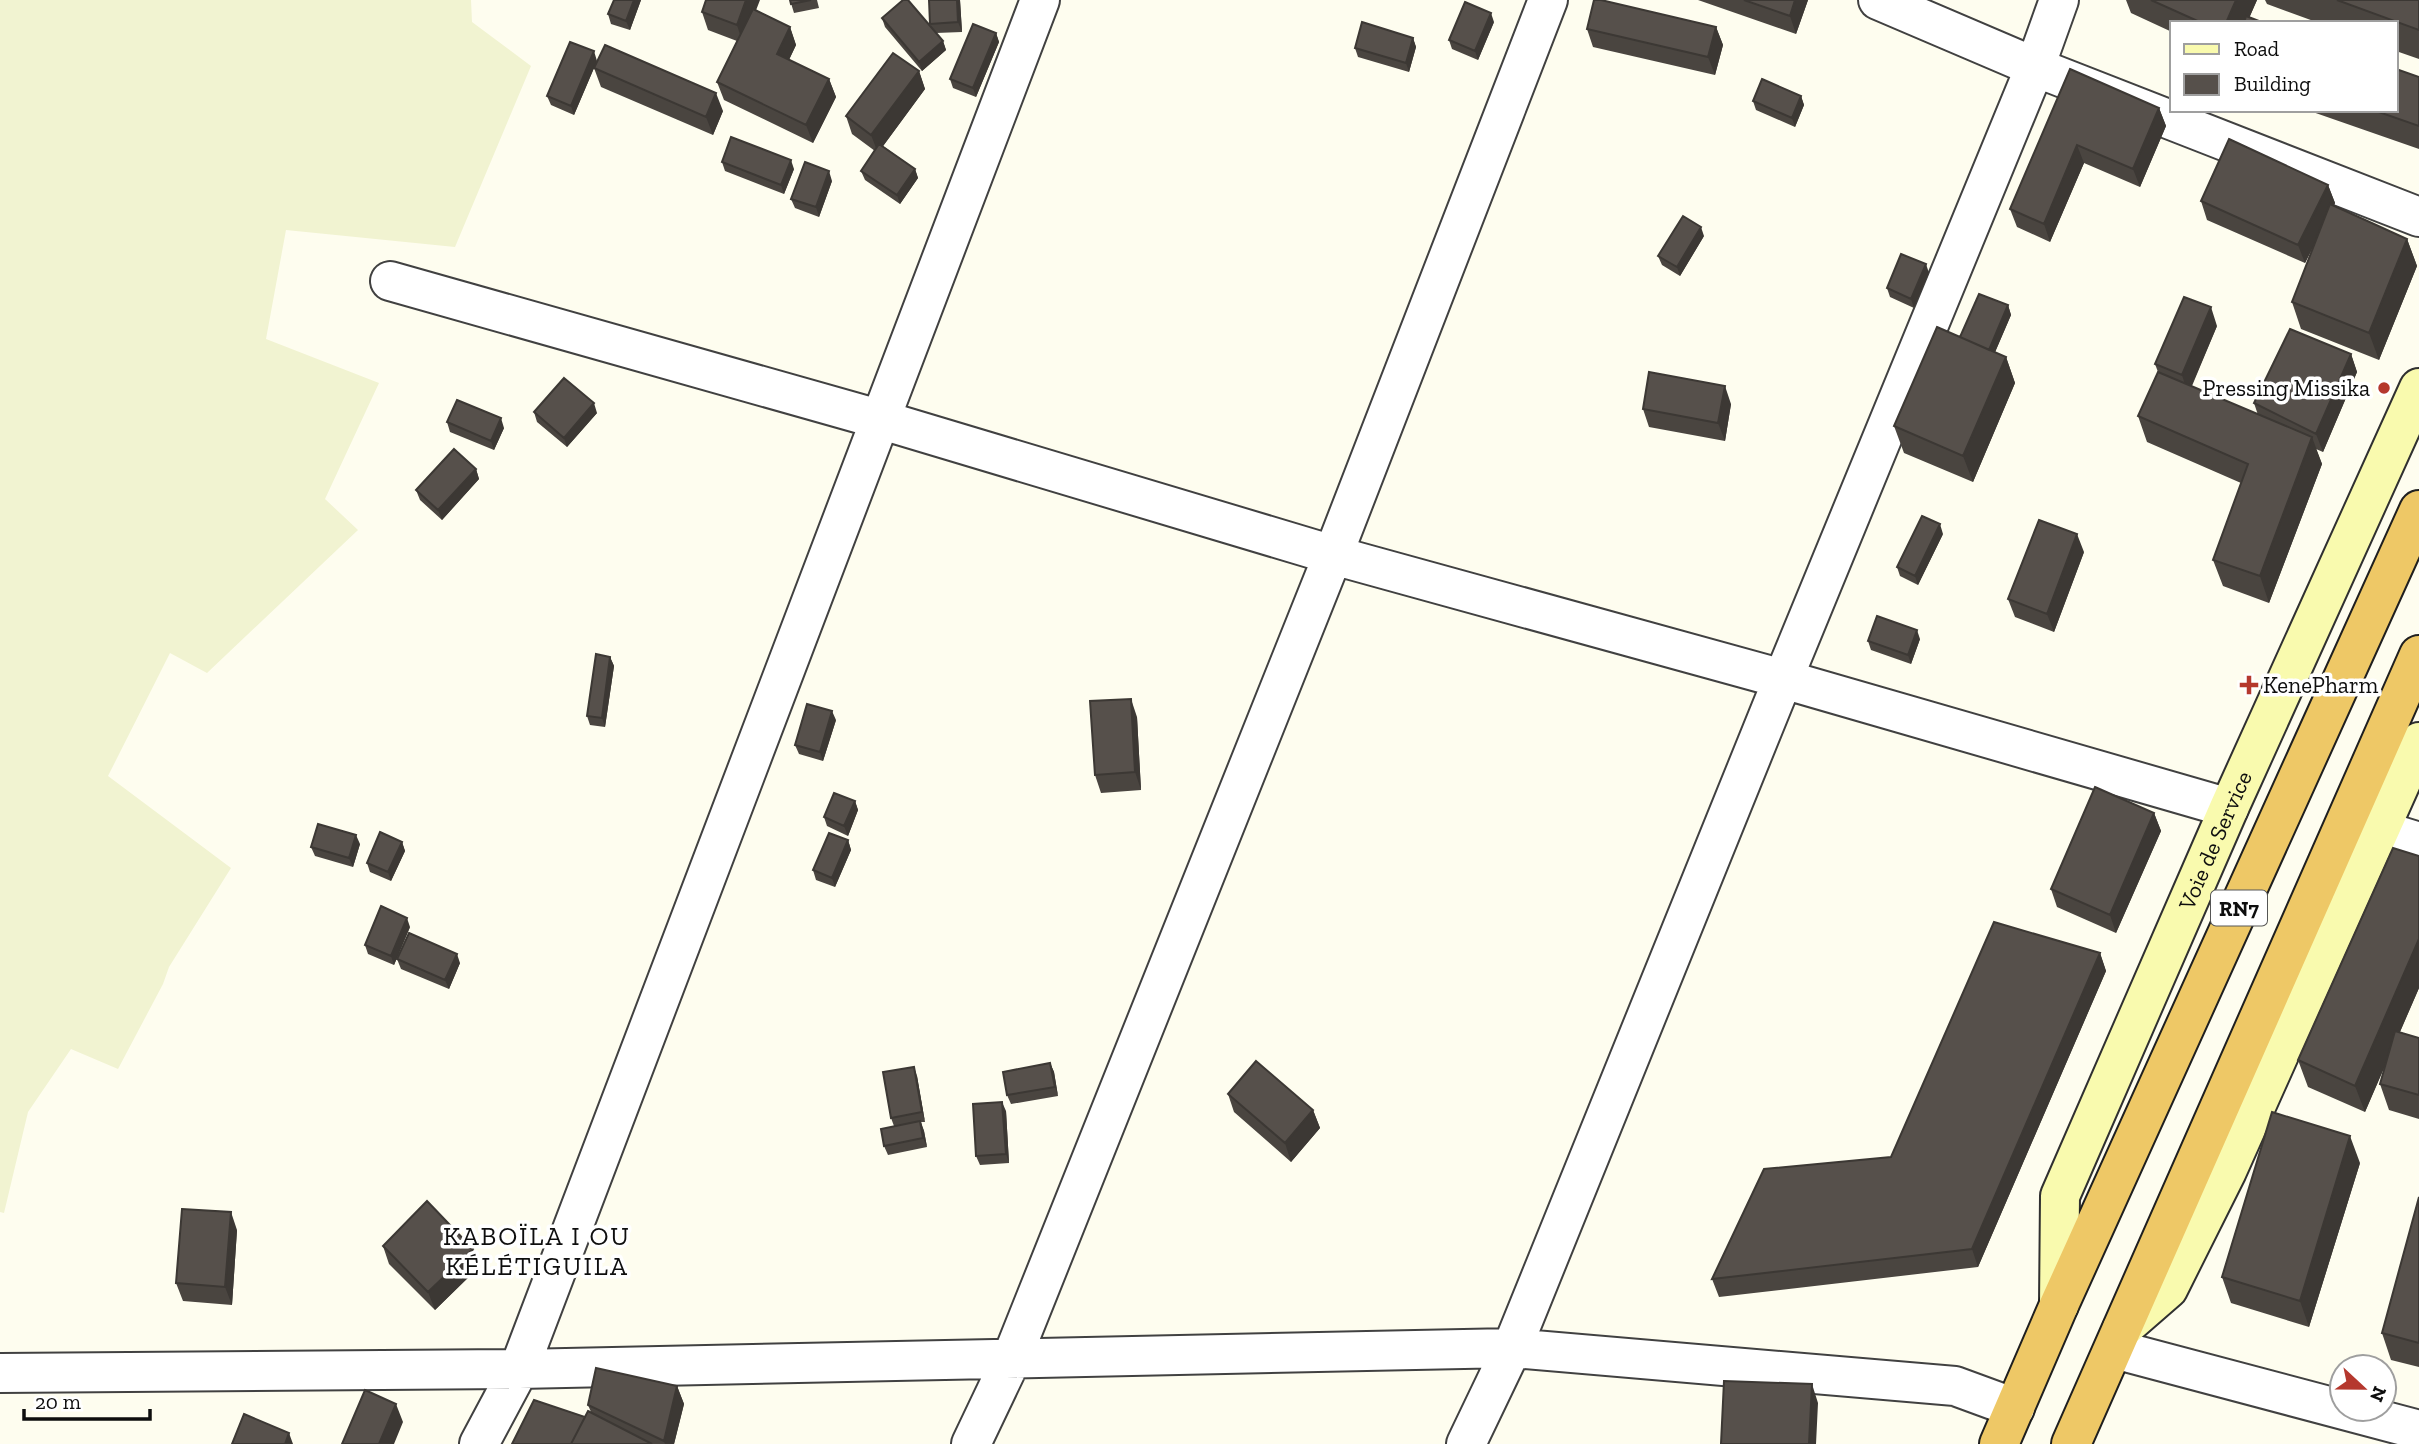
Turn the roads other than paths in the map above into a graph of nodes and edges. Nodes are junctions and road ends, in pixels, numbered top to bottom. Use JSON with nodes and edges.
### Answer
{"nodes":[{"id":1,"x":1040,"y":0,"type":"edge"},
{"id":2,"x":1549,"y":0,"type":"edge"},
{"id":3,"x":1878,"y":0,"type":"edge"},
{"id":4,"x":2059,"y":0,"type":"edge"},
{"id":5,"x":2035,"y":67,"type":"junction"},
{"id":6,"x":2419,"y":217,"type":"edge"},
{"id":7,"x":390,"y":281,"type":"dead end"},
{"id":8,"x":2419,"y":388,"type":"edge"},
{"id":9,"x":882,"y":420,"type":"junction"},
{"id":10,"x":2419,"y":510,"type":"edge"},
{"id":11,"x":1333,"y":555,"type":"junction"},
{"id":12,"x":2419,"y":654,"type":"edge"},
{"id":13,"x":1783,"y":679,"type":"junction"},
{"id":14,"x":2419,"y":742,"type":"edge"},
{"id":15,"x":2229,"y":808,"type":"junction"},
{"id":16,"x":2380,"y":830,"type":"junction"},
{"id":17,"x":2419,"y":842,"type":"edge"},
{"id":18,"x":2059,"y":1305,"type":"junction"},
{"id":19,"x":2118,"y":1339,"type":"junction"},
{"id":20,"x":1512,"y":1348,"type":"junction"},
{"id":21,"x":1011,"y":1360,"type":"junction"},
{"id":22,"x":519,"y":1369,"type":"junction"},
{"id":23,"x":0,"y":1373,"type":"edge"},
{"id":24,"x":2015,"y":1408,"type":"junction"},
{"id":25,"x":2419,"y":1430,"type":"edge"},
{"id":26,"x":479,"y":1444,"type":"edge"},
{"id":27,"x":971,"y":1444,"type":"edge"},
{"id":28,"x":1466,"y":1444,"type":"edge"},
{"id":29,"x":1999,"y":1444,"type":"edge"},
{"id":30,"x":2071,"y":1444,"type":"edge"}],
"edges":[{"from":1,"to":9,"type":"street"},
{"from":2,"to":11,"type":"street"},
{"from":3,"to":5,"type":"street"},
{"from":4,"to":5,"type":"street"},
{"from":5,"to":6,"type":"street"},
{"from":5,"to":13,"type":"street"},
{"from":7,"to":9,"type":"street"},
{"from":8,"to":15,"type":"main road","name":"Voie de Service"},
{"from":9,"to":11,"type":"street"},
{"from":9,"to":22,"type":"street"},
{"from":10,"to":18,"type":"highway","number":"RN7"},
{"from":11,"to":13,"type":"street"},
{"from":11,"to":21,"type":"street"},
{"from":12,"to":19,"type":"highway","number":"RN7"},
{"from":13,"to":15,"type":"street"},
{"from":13,"to":20,"type":"street"},
{"from":14,"to":16,"type":"main road"},
{"from":15,"to":18,"type":"main road","name":"Voie de Service"},
{"from":16,"to":17,"type":"street"},
{"from":16,"to":19,"type":"main road"},
{"from":18,"to":24,"type":"highway","number":"RN7"},
{"from":19,"to":25,"type":"street"},
{"from":19,"to":30,"type":"highway","number":"RN7"},
{"from":20,"to":21,"type":"street"},
{"from":20,"to":24,"type":"street"},
{"from":20,"to":28,"type":"street"},
{"from":21,"to":22,"type":"street"},
{"from":21,"to":27,"type":"street"},
{"from":22,"to":23,"type":"street"},
{"from":22,"to":26,"type":"street"},
{"from":24,"to":29,"type":"highway","number":"RN7"}]}
